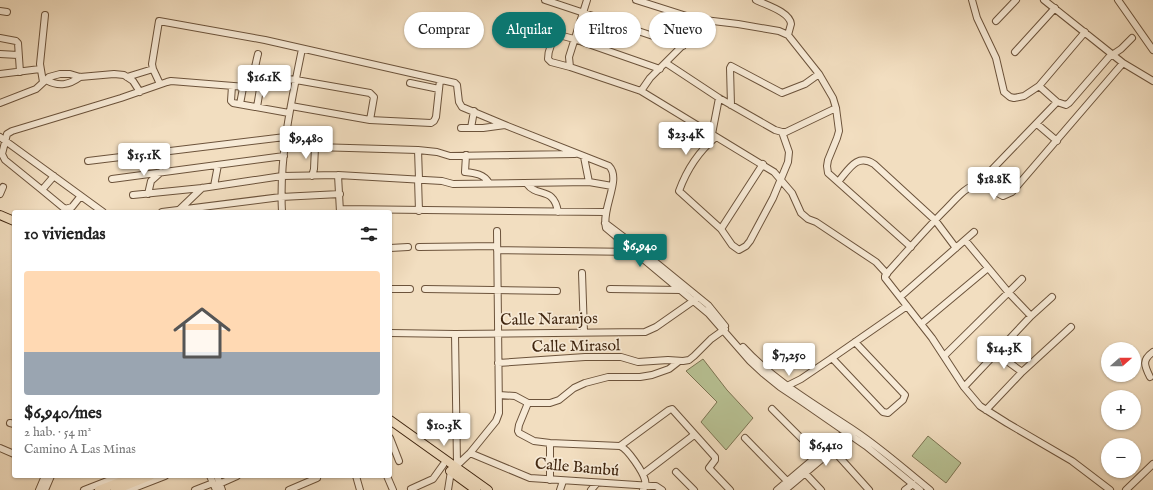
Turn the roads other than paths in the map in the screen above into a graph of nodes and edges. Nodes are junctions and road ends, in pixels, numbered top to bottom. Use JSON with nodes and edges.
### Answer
{"nodes":[{"id":1,"x":545,"y":0,"type":"edge"},
{"id":2,"x":587,"y":0,"type":"edge"},
{"id":3,"x":636,"y":0,"type":"edge"},
{"id":4,"x":756,"y":0,"type":"edge"},
{"id":5,"x":972,"y":0,"type":"edge"},
{"id":6,"x":1016,"y":0,"type":"edge"},
{"id":7,"x":1044,"y":0,"type":"edge"},
{"id":8,"x":1118,"y":0,"type":"edge"},
{"id":9,"x":1055,"y":8,"type":"junction"},
{"id":10,"x":580,"y":12,"type":"edge"},
{"id":11,"x":583,"y":12,"type":"edge"},
{"id":12,"x":674,"y":12,"type":"edge"},
{"id":13,"x":45,"y":15,"type":"dead end"},
{"id":14,"x":996,"y":20,"type":"dead end"},
{"id":15,"x":716,"y":21,"type":"edge"},
{"id":16,"x":1085,"y":32,"type":"junction"},
{"id":17,"x":788,"y":35,"type":"junction"},
{"id":18,"x":0,"y":38,"type":"edge"},
{"id":19,"x":1132,"y":38,"type":"dead end"},
{"id":20,"x":574,"y":39,"type":"joint"},
{"id":21,"x":600,"y":48,"type":"edge"},
{"id":22,"x":681,"y":48,"type":"edge"},
{"id":23,"x":302,"y":49,"type":"junction"},
{"id":24,"x":1153,"y":50,"type":"edge"},
{"id":25,"x":1015,"y":52,"type":"dead end"},
{"id":26,"x":0,"y":54,"type":"edge"},
{"id":27,"x":258,"y":54,"type":"dead end"},
{"id":28,"x":18,"y":55,"type":"junction"},
{"id":29,"x":1112,"y":55,"type":"junction"},
{"id":30,"x":666,"y":63,"type":"junction"},
{"id":31,"x":1123,"y":63,"type":"junction"},
{"id":32,"x":570,"y":67,"type":"junction"},
{"id":33,"x":40,"y":69,"type":"junction"},
{"id":34,"x":153,"y":69,"type":"junction"},
{"id":35,"x":660,"y":69,"type":"junction"},
{"id":36,"x":20,"y":72,"type":"junction"},
{"id":37,"x":0,"y":74,"type":"edge"},
{"id":38,"x":819,"y":74,"type":"junction"},
{"id":39,"x":253,"y":75,"type":"junction"},
{"id":40,"x":127,"y":76,"type":"junction"},
{"id":41,"x":80,"y":77,"type":"junction"},
{"id":42,"x":262,"y":77,"type":"junction"},
{"id":43,"x":296,"y":80,"type":"junction"},
{"id":44,"x":440,"y":80,"type":"junction"},
{"id":45,"x":45,"y":81,"type":"junction"},
{"id":46,"x":1153,"y":81,"type":"edge"},
{"id":47,"x":410,"y":83,"type":"dead end"},
{"id":48,"x":160,"y":84,"type":"junction"},
{"id":49,"x":232,"y":86,"type":"junction"},
{"id":50,"x":1039,"y":86,"type":"junction"},
{"id":51,"x":243,"y":88,"type":"junction"},
{"id":52,"x":439,"y":89,"type":"junction"},
{"id":53,"x":641,"y":91,"type":"junction"},
{"id":54,"x":140,"y":92,"type":"junction"},
{"id":55,"x":719,"y":98,"type":"junction"},
{"id":56,"x":1057,"y":102,"type":"junction"},
{"id":57,"x":0,"y":103,"type":"edge"},
{"id":58,"x":240,"y":104,"type":"junction"},
{"id":59,"x":731,"y":105,"type":"junction"},
{"id":60,"x":291,"y":106,"type":"junction"},
{"id":61,"x":257,"y":107,"type":"junction"},
{"id":62,"x":836,"y":108,"type":"junction"},
{"id":63,"x":474,"y":111,"type":"junction"},
{"id":64,"x":289,"y":113,"type":"junction"},
{"id":65,"x":370,"y":120,"type":"junction"},
{"id":66,"x":1037,"y":124,"type":"junction"},
{"id":67,"x":505,"y":125,"type":"junction"},
{"id":68,"x":461,"y":128,"type":"dead end"},
{"id":69,"x":471,"y":128,"type":"junction"},
{"id":70,"x":782,"y":132,"type":"junction"},
{"id":71,"x":714,"y":136,"type":"junction"},
{"id":72,"x":285,"y":137,"type":"junction"},
{"id":73,"x":2,"y":139,"type":"edge"},
{"id":74,"x":1056,"y":141,"type":"junction"},
{"id":75,"x":315,"y":147,"type":"junction"},
{"id":76,"x":284,"y":148,"type":"junction"},
{"id":77,"x":418,"y":150,"type":"junction"},
{"id":78,"x":576,"y":154,"type":"junction"},
{"id":79,"x":466,"y":155,"type":"junction"},
{"id":80,"x":284,"y":156,"type":"junction"},
{"id":81,"x":584,"y":157,"type":"junction"},
{"id":82,"x":88,"y":161,"type":"dead end"},
{"id":83,"x":763,"y":164,"type":"junction"},
{"id":84,"x":218,"y":165,"type":"junction"},
{"id":85,"x":161,"y":172,"type":"junction"},
{"id":86,"x":465,"y":172,"type":"junction"},
{"id":87,"x":338,"y":175,"type":"junction"},
{"id":88,"x":54,"y":176,"type":"junction"},
{"id":89,"x":282,"y":176,"type":"junction"},
{"id":90,"x":312,"y":176,"type":"junction"},
{"id":91,"x":112,"y":179,"type":"dead end"},
{"id":92,"x":419,"y":180,"type":"junction"},
{"id":93,"x":781,"y":180,"type":"junction"},
{"id":94,"x":589,"y":182,"type":"junction"},
{"id":95,"x":838,"y":182,"type":"junction"},
{"id":96,"x":459,"y":183,"type":"junction"},
{"id":97,"x":489,"y":183,"type":"junction"},
{"id":98,"x":979,"y":183,"type":"junction"},
{"id":99,"x":527,"y":184,"type":"junction"},
{"id":100,"x":214,"y":186,"type":"junction"},
{"id":101,"x":612,"y":186,"type":"junction"},
{"id":102,"x":3,"y":187,"type":"dead end"},
{"id":103,"x":202,"y":188,"type":"junction"},
{"id":104,"x":42,"y":190,"type":"junction"},
{"id":105,"x":0,"y":194,"type":"edge"},
{"id":106,"x":148,"y":194,"type":"junction"},
{"id":107,"x":340,"y":194,"type":"junction"},
{"id":108,"x":133,"y":195,"type":"dead end"},
{"id":109,"x":80,"y":196,"type":"junction"},
{"id":110,"x":281,"y":197,"type":"junction"},
{"id":111,"x":0,"y":209,"type":"edge"},
{"id":112,"x":100,"y":210,"type":"edge"},
{"id":113,"x":179,"y":210,"type":"joint"},
{"id":114,"x":282,"y":210,"type":"edge"},
{"id":115,"x":340,"y":210,"type":"edge"},
{"id":116,"x":392,"y":211,"type":"edge"},
{"id":117,"x":419,"y":211,"type":"junction"},
{"id":118,"x":558,"y":212,"type":"junction"},
{"id":119,"x":605,"y":212,"type":"junction"},
{"id":120,"x":0,"y":215,"type":"edge"},
{"id":121,"x":12,"y":215,"type":"edge"},
{"id":122,"x":12,"y":220,"type":"edge"},
{"id":123,"x":935,"y":220,"type":"junction"},
{"id":124,"x":721,"y":229,"type":"junction"},
{"id":125,"x":497,"y":232,"type":"dead end"},
{"id":126,"x":974,"y":232,"type":"dead end"},
{"id":127,"x":616,"y":234,"type":"junction"},
{"id":128,"x":965,"y":240,"type":"junction"},
{"id":129,"x":408,"y":247,"type":"dead end"},
{"id":130,"x":419,"y":247,"type":"dead end"},
{"id":131,"x":911,"y":247,"type":"junction"},
{"id":132,"x":392,"y":248,"type":"edge"},
{"id":133,"x":498,"y":248,"type":"junction"},
{"id":134,"x":956,"y":248,"type":"junction"},
{"id":135,"x":635,"y":252,"type":"junction"},
{"id":136,"x":644,"y":253,"type":"junction"},
{"id":137,"x":988,"y":268,"type":"junction"},
{"id":138,"x":582,"y":273,"type":"dead end"},
{"id":139,"x":887,"y":274,"type":"junction"},
{"id":140,"x":1022,"y":279,"type":"dead end"},
{"id":141,"x":392,"y":289,"type":"edge"},
{"id":142,"x":410,"y":289,"type":"dead end"},
{"id":143,"x":425,"y":289,"type":"dead end"},
{"id":144,"x":610,"y":289,"type":"dead end"},
{"id":145,"x":497,"y":290,"type":"junction"},
{"id":146,"x":557,"y":290,"type":"dead end"},
{"id":147,"x":681,"y":290,"type":"junction"},
{"id":148,"x":1009,"y":293,"type":"junction"},
{"id":149,"x":1052,"y":297,"type":"dead end"},
{"id":150,"x":900,"y":298,"type":"junction"},
{"id":151,"x":696,"y":299,"type":"junction"},
{"id":152,"x":906,"y":306,"type":"junction"},
{"id":153,"x":1031,"y":316,"type":"junction"},
{"id":154,"x":921,"y":324,"type":"junction"},
{"id":155,"x":1071,"y":327,"type":"dead end"},
{"id":156,"x":725,"y":329,"type":"junction"},
{"id":157,"x":584,"y":332,"type":"junction"},
{"id":158,"x":392,"y":333,"type":"edge"},
{"id":159,"x":498,"y":333,"type":"junction"},
{"id":160,"x":455,"y":334,"type":"junction"},
{"id":161,"x":855,"y":342,"type":"junction"},
{"id":162,"x":1153,"y":352,"type":"edge"},
{"id":163,"x":996,"y":353,"type":"junction"},
{"id":164,"x":944,"y":356,"type":"junction"},
{"id":165,"x":832,"y":358,"type":"junction"},
{"id":166,"x":678,"y":362,"type":"junction"},
{"id":167,"x":498,"y":363,"type":"junction"},
{"id":168,"x":1022,"y":372,"type":"junction"},
{"id":169,"x":1150,"y":377,"type":"dead end"},
{"id":170,"x":801,"y":379,"type":"junction"},
{"id":171,"x":784,"y":387,"type":"junction"},
{"id":172,"x":964,"y":387,"type":"junction"},
{"id":173,"x":794,"y":394,"type":"junction"},
{"id":174,"x":499,"y":395,"type":"junction"},
{"id":175,"x":528,"y":403,"type":"junction"},
{"id":176,"x":772,"y":410,"type":"dead end"},
{"id":177,"x":986,"y":410,"type":"junction"},
{"id":178,"x":392,"y":421,"type":"edge"},
{"id":179,"x":392,"y":427,"type":"edge"},
{"id":180,"x":850,"y":431,"type":"junction"},
{"id":181,"x":694,"y":435,"type":"junction"},
{"id":182,"x":745,"y":438,"type":"dead end"},
{"id":183,"x":392,"y":443,"type":"edge"},
{"id":184,"x":550,"y":443,"type":"junction"},
{"id":185,"x":620,"y":446,"type":"junction"},
{"id":186,"x":0,"y":448,"type":"edge"},
{"id":187,"x":833,"y":450,"type":"junction"},
{"id":188,"x":12,"y":453,"type":"edge"},
{"id":189,"x":470,"y":453,"type":"junction"},
{"id":190,"x":818,"y":455,"type":"junction"},
{"id":191,"x":399,"y":462,"type":"dead end"},
{"id":192,"x":1153,"y":464,"type":"edge"},
{"id":193,"x":443,"y":465,"type":"junction"},
{"id":194,"x":454,"y":467,"type":"junction"},
{"id":195,"x":676,"y":472,"type":"dead end"},
{"id":196,"x":805,"y":473,"type":"junction"},
{"id":197,"x":643,"y":474,"type":"junction"},
{"id":198,"x":44,"y":478,"type":"edge"},
{"id":199,"x":50,"y":478,"type":"edge"},
{"id":200,"x":115,"y":478,"type":"edge"},
{"id":201,"x":130,"y":478,"type":"edge"},
{"id":202,"x":145,"y":478,"type":"edge"},
{"id":203,"x":160,"y":478,"type":"edge"},
{"id":204,"x":212,"y":478,"type":"edge"},
{"id":205,"x":217,"y":478,"type":"edge"},
{"id":206,"x":231,"y":478,"type":"edge"},
{"id":207,"x":318,"y":478,"type":"dead end"},
{"id":208,"x":357,"y":478,"type":"edge"},
{"id":209,"x":389,"y":478,"type":"edge"},
{"id":210,"x":550,"y":480,"type":"junction"},
{"id":211,"x":563,"y":480,"type":"junction"},
{"id":212,"x":787,"y":481,"type":"junction"},
{"id":213,"x":216,"y":483,"type":"junction"},
{"id":214,"x":597,"y":483,"type":"junction"},
{"id":215,"x":913,"y":484,"type":"junction"},
{"id":216,"x":644,"y":488,"type":"edge"},
{"id":217,"x":411,"y":489,"type":"dead end"},
{"id":218,"x":39,"y":490,"type":"edge"},
{"id":219,"x":45,"y":490,"type":"edge"},
{"id":220,"x":84,"y":490,"type":"edge"},
{"id":221,"x":99,"y":490,"type":"edge"},
{"id":222,"x":115,"y":490,"type":"edge"},
{"id":223,"x":129,"y":490,"type":"edge"},
{"id":224,"x":196,"y":490,"type":"edge"},
{"id":225,"x":216,"y":490,"type":"edge"},
{"id":226,"x":222,"y":490,"type":"edge"},
{"id":227,"x":289,"y":490,"type":"edge"},
{"id":228,"x":360,"y":490,"type":"edge"},
{"id":229,"x":393,"y":490,"type":"edge"},
{"id":230,"x":448,"y":490,"type":"edge"},
{"id":231,"x":476,"y":490,"type":"edge"},
{"id":232,"x":488,"y":490,"type":"edge"},
{"id":233,"x":560,"y":490,"type":"edge"},
{"id":234,"x":591,"y":490,"type":"edge"},
{"id":235,"x":662,"y":490,"type":"edge"},
{"id":236,"x":694,"y":490,"type":"edge"},
{"id":237,"x":730,"y":490,"type":"edge"},
{"id":238,"x":777,"y":490,"type":"edge"},
{"id":239,"x":785,"y":490,"type":"edge"},
{"id":240,"x":821,"y":490,"type":"edge"},
{"id":241,"x":869,"y":490,"type":"edge"},
{"id":242,"x":905,"y":490,"type":"edge"},
{"id":243,"x":920,"y":490,"type":"edge"},
{"id":244,"x":930,"y":490,"type":"edge"},
{"id":245,"x":1110,"y":490,"type":"edge"},
{"id":246,"x":1126,"y":490,"type":"edge"}],
"edges":[{"from":1,"to":10,"type":"street"},
{"from":2,"to":11,"type":"street"},
{"from":3,"to":12,"type":"street"},
{"from":4,"to":17,"type":"street"},
{"from":5,"to":50,"type":"street"},
{"from":6,"to":14,"type":"street"},
{"from":7,"to":9,"type":"street"},
{"from":8,"to":24,"type":"street"},
{"from":9,"to":16,"type":"street"},
{"from":9,"to":25,"type":"street"},
{"from":13,"to":33,"type":"street"},
{"from":15,"to":17,"type":"street"},
{"from":16,"to":29,"type":"street"},
{"from":16,"to":50,"type":"street"},
{"from":17,"to":38,"type":"street"},
{"from":18,"to":28,"type":"street"},
{"from":19,"to":29,"type":"street"},
{"from":20,"to":32,"type":"street"},
{"from":20,"to":32,"type":"street"},
{"from":21,"to":35,"type":"street"},
{"from":22,"to":30,"type":"street"},
{"from":23,"to":34,"type":"street"},
{"from":23,"to":43,"type":"street"},
{"from":23,"to":44,"type":"street"},
{"from":26,"to":28,"type":"street"},
{"from":27,"to":39,"type":"street"},
{"from":28,"to":36,"type":"street"},
{"from":29,"to":31,"type":"street"},
{"from":29,"to":56,"type":"street"},
{"from":30,"to":35,"type":"street"},
{"from":30,"to":55,"type":"street"},
{"from":31,"to":46,"type":"street"},
{"from":31,"to":74,"type":"street"},
{"from":32,"to":53,"type":"street"},
{"from":33,"to":36,"type":"street"},
{"from":33,"to":45,"type":"street"},
{"from":34,"to":40,"type":"street"},
{"from":34,"to":48,"type":"street"},
{"from":35,"to":53,"type":"street"},
{"from":36,"to":37,"type":"street"},
{"from":38,"to":59,"type":"street"},
{"from":38,"to":62,"type":"street"},
{"from":39,"to":42,"type":"street"},
{"from":39,"to":51,"type":"street"},
{"from":40,"to":41,"type":"street"},
{"from":40,"to":54,"type":"street"},
{"from":41,"to":45,"type":"street"},
{"from":41,"to":45,"type":"street"},
{"from":42,"to":43,"type":"street"},
{"from":42,"to":61,"type":"street"},
{"from":43,"to":60,"type":"street"},
{"from":43,"to":65,"type":"street"},
{"from":44,"to":52,"type":"street"},
{"from":44,"to":63,"type":"street"},
{"from":45,"to":57,"type":"street"},
{"from":47,"to":52,"type":"street"},
{"from":48,"to":49,"type":"street"},
{"from":48,"to":54,"type":"street"},
{"from":49,"to":51,"type":"street"},
{"from":49,"to":58,"type":"street"},
{"from":50,"to":56,"type":"street"},
{"from":51,"to":58,"type":"street"},
{"from":52,"to":65,"type":"street"},
{"from":53,"to":71,"type":"street"},
{"from":54,"to":73,"type":"street"},
{"from":55,"to":59,"type":"street"},
{"from":55,"to":71,"type":"street"},
{"from":56,"to":66,"type":"street"},
{"from":58,"to":61,"type":"street"},
{"from":59,"to":70,"type":"street"},
{"from":60,"to":64,"type":"street"},
{"from":60,"to":65,"type":"street"},
{"from":61,"to":64,"type":"street"},
{"from":62,"to":70,"type":"street"},
{"from":62,"to":95,"type":"street"},
{"from":63,"to":67,"type":"street"},
{"from":63,"to":69,"type":"street"},
{"from":64,"to":72,"type":"street"},
{"from":66,"to":74,"type":"street"},
{"from":66,"to":98,"type":"street"},
{"from":67,"to":69,"type":"street"},
{"from":67,"to":78,"type":"street"},
{"from":68,"to":69,"type":"street"},
{"from":70,"to":93,"type":"street"},
{"from":71,"to":83,"type":"street"},
{"from":71,"to":124,"type":"street"},
{"from":72,"to":76,"type":"street"},
{"from":72,"to":82,"type":"street"},
{"from":73,"to":88,"type":"street"},
{"from":73,"to":104,"type":"street"},
{"from":74,"to":98,"type":"street"},
{"from":75,"to":76,"type":"street"},
{"from":75,"to":77,"type":"street"},
{"from":75,"to":90,"type":"street"},
{"from":76,"to":80,"type":"street"},
{"from":77,"to":79,"type":"street"},
{"from":77,"to":92,"type":"street"},
{"from":78,"to":79,"type":"street"},
{"from":78,"to":81,"type":"street"},
{"from":79,"to":86,"type":"street"},
{"from":80,"to":84,"type":"street"},
{"from":80,"to":89,"type":"street"},
{"from":81,"to":94,"type":"street"},
{"from":81,"to":101,"type":"street"},
{"from":83,"to":93,"type":"street"},
{"from":83,"to":124,"type":"street"},
{"from":84,"to":85,"type":"street"},
{"from":84,"to":100,"type":"street"},
{"from":85,"to":91,"type":"street"},
{"from":85,"to":106,"type":"street"},
{"from":86,"to":96,"type":"street"},
{"from":86,"to":97,"type":"street"},
{"from":87,"to":90,"type":"street"},
{"from":87,"to":92,"type":"street"},
{"from":87,"to":107,"type":"street"},
{"from":88,"to":104,"type":"street"},
{"from":88,"to":109,"type":"street"},
{"from":89,"to":90,"type":"street"},
{"from":89,"to":100,"type":"street"},
{"from":89,"to":110,"type":"street"},
{"from":92,"to":96,"type":"street"},
{"from":92,"to":117,"type":"street"},
{"from":93,"to":124,"type":"street"},
{"from":93,"to":139,"type":"street"},
{"from":94,"to":99,"type":"street"},
{"from":94,"to":101,"type":"street"},
{"from":95,"to":123,"type":"street"},
{"from":95,"to":131,"type":"street"},
{"from":96,"to":97,"type":"street"},
{"from":97,"to":99,"type":"street"},
{"from":98,"to":123,"type":"street"},
{"from":99,"to":118,"type":"street"},
{"from":100,"to":103,"type":"street"},
{"from":101,"to":119,"type":"street"},
{"from":102,"to":105,"type":"street"},
{"from":103,"to":106,"type":"street"},
{"from":103,"to":113,"type":"street"},
{"from":104,"to":109,"type":"street"},
{"from":106,"to":108,"type":"street"},
{"from":107,"to":110,"type":"street"},
{"from":107,"to":115,"type":"street"},
{"from":109,"to":112,"type":"street"},
{"from":110,"to":113,"type":"street"},
{"from":110,"to":114,"type":"street"},
{"from":111,"to":121,"type":"main road"},
{"from":116,"to":117,"type":"street"},
{"from":117,"to":118,"type":"street"},
{"from":118,"to":119,"type":"street"},
{"from":119,"to":127,"type":"street"},
{"from":120,"to":122,"type":"main road"},
{"from":123,"to":131,"type":"street"},
{"from":123,"to":134,"type":"street"},
{"from":125,"to":133,"type":"street"},
{"from":126,"to":128,"type":"street"},
{"from":127,"to":135,"type":"street"},
{"from":127,"to":136,"type":"street"},
{"from":128,"to":134,"type":"street"},
{"from":128,"to":137,"type":"street"},
{"from":129,"to":132,"type":"street"},
{"from":130,"to":133,"type":"street"},
{"from":131,"to":139,"type":"street"},
{"from":133,"to":135,"type":"street"},
{"from":133,"to":145,"type":"street"},
{"from":134,"to":150,"type":"street"},
{"from":135,"to":136,"type":"street"},
{"from":135,"to":147,"type":"street"},
{"from":136,"to":151,"type":"street"},
{"from":137,"to":148,"type":"street"},
{"from":137,"to":154,"type":"street"},
{"from":138,"to":157,"type":"street"},
{"from":139,"to":150,"type":"street"},
{"from":140,"to":148,"type":"street"},
{"from":141,"to":142,"type":"street"},
{"from":143,"to":145,"type":"street"},
{"from":144,"to":147,"type":"street"},
{"from":145,"to":146,"type":"street"},
{"from":145,"to":159,"type":"street"},
{"from":147,"to":151,"type":"street"},
{"from":148,"to":153,"type":"street"},
{"from":148,"to":164,"type":"street"},
{"from":149,"to":153,"type":"street"},
{"from":150,"to":152,"type":"street"},
{"from":151,"to":156,"type":"street"},
{"from":151,"to":157,"type":"street","name":"Calle Naranjos"},
{"from":152,"to":154,"type":"street"},
{"from":152,"to":161,"type":"street"},
{"from":153,"to":163,"type":"street"},
{"from":154,"to":164,"type":"street"},
{"from":155,"to":168,"type":"street"},
{"from":156,"to":166,"type":"street"},
{"from":156,"to":171,"type":"street"},
{"from":157,"to":159,"type":"street","name":"Calle Naranjos"},
{"from":158,"to":160,"type":"street","name":"Calle Naranjos"},
{"from":159,"to":160,"type":"street","name":"Calle Naranjos"},
{"from":159,"to":167,"type":"street"},
{"from":160,"to":194,"type":"street"},
{"from":161,"to":165,"type":"street"},
{"from":161,"to":165,"type":"street"},
{"from":162,"to":169,"type":"street"},
{"from":163,"to":168,"type":"street"},
{"from":163,"to":172,"type":"street"},
{"from":164,"to":172,"type":"street"},
{"from":165,"to":170,"type":"street"},
{"from":166,"to":167,"type":"street","name":"Calle Mirasol"},
{"from":166,"to":175,"type":"street"},
{"from":167,"to":174,"type":"street"},
{"from":168,"to":177,"type":"street"},
{"from":170,"to":171,"type":"street"},
{"from":170,"to":173,"type":"street"},
{"from":171,"to":173,"type":"street"},
{"from":172,"to":177,"type":"street"},
{"from":173,"to":180,"type":"street"},
{"from":174,"to":175,"type":"street"},
{"from":174,"to":189,"type":"street"},
{"from":175,"to":184,"type":"street"},
{"from":176,"to":190,"type":"street"},
{"from":177,"to":245,"type":"street"},
{"from":178,"to":194,"type":"main road"},
{"from":179,"to":193,"type":"main road"},
{"from":180,"to":187,"type":"street"},
{"from":180,"to":190,"type":"street"},
{"from":180,"to":215,"type":"street"},
{"from":180,"to":244,"type":"street"},
{"from":181,"to":185,"type":"street"},
{"from":181,"to":197,"type":"street"},
{"from":181,"to":237,"type":"street"},
{"from":182,"to":212,"type":"street"},
{"from":183,"to":191,"type":"street"},
{"from":184,"to":185,"type":"street"},
{"from":184,"to":210,"type":"street"},
{"from":185,"to":197,"type":"street"},
{"from":186,"to":188,"type":"street"},
{"from":187,"to":196,"type":"street"},
{"from":187,"to":241,"type":"street"},
{"from":189,"to":194,"type":"street"},
{"from":189,"to":210,"type":"street","name":"Calle Bambú"},
{"from":190,"to":212,"type":"street"},
{"from":192,"to":246,"type":"street"},
{"from":193,"to":194,"type":"main road"},
{"from":193,"to":217,"type":"street"},
{"from":194,"to":230,"type":"street"},
{"from":194,"to":231,"type":"main road"},
{"from":194,"to":232,"type":"main road"},
{"from":195,"to":236,"type":"street"},
{"from":196,"to":239,"type":"street"},
{"from":196,"to":240,"type":"street"},
{"from":197,"to":216,"type":"street"},
{"from":198,"to":218,"type":"street"},
{"from":199,"to":219,"type":"street"},
{"from":200,"to":220,"type":"street"},
{"from":201,"to":221,"type":"main road"},
{"from":202,"to":222,"type":"main road"},
{"from":203,"to":223,"type":"street"},
{"from":204,"to":213,"type":"street"},
{"from":205,"to":213,"type":"street"},
{"from":206,"to":213,"type":"street"},
{"from":207,"to":227,"type":"street"},
{"from":208,"to":228,"type":"street"},
{"from":209,"to":229,"type":"street"},
{"from":210,"to":211,"type":"street","name":"Calle Bambú"},
{"from":211,"to":214,"type":"street","name":"Calle Bambú"},
{"from":211,"to":233,"type":"street"},
{"from":212,"to":238,"type":"street"},
{"from":213,"to":224,"type":"street"},
{"from":213,"to":225,"type":"street"},
{"from":213,"to":226,"type":"street"},
{"from":214,"to":216,"type":"street","name":"Calle Bambú"},
{"from":214,"to":234,"type":"street"},
{"from":215,"to":242,"type":"street"},
{"from":215,"to":243,"type":"street"},
{"from":216,"to":235,"type":"street","name":"Calle Bambú"}]}
